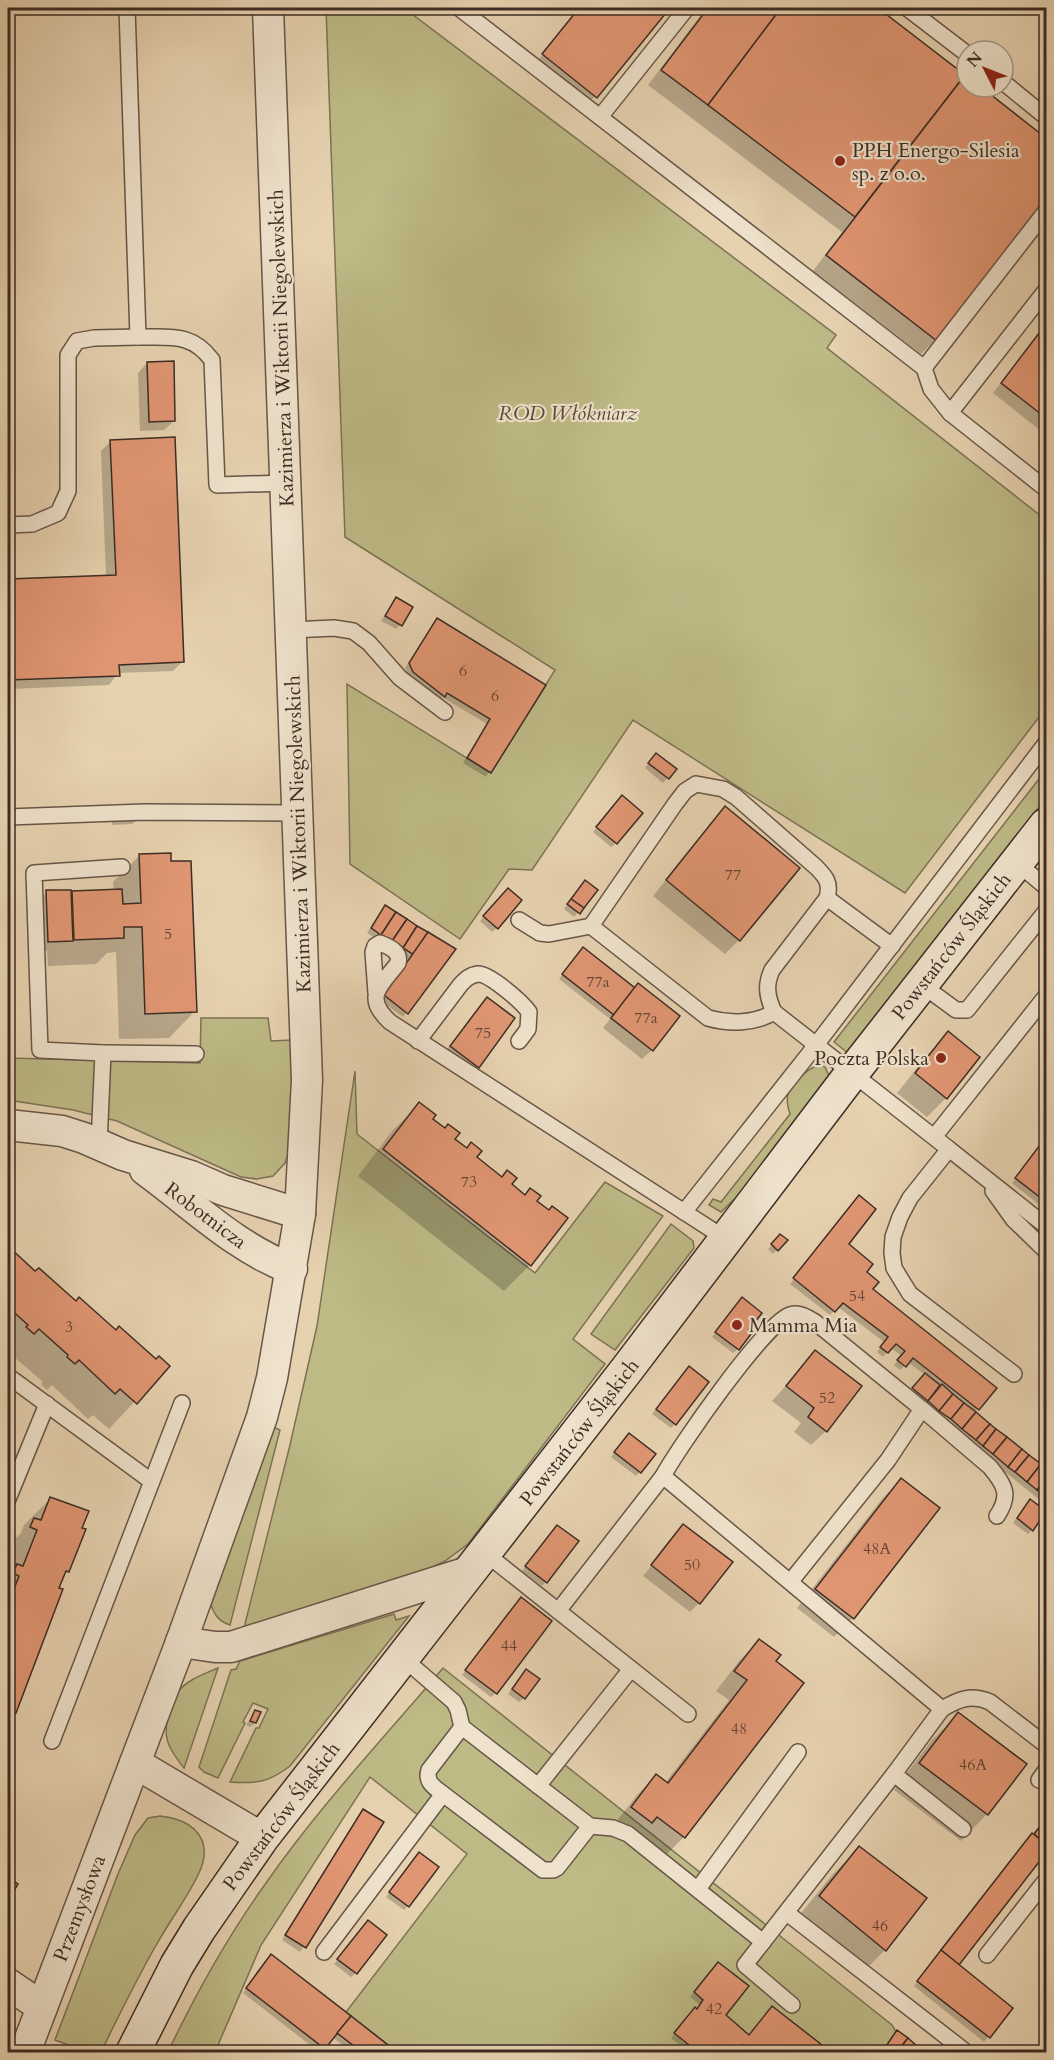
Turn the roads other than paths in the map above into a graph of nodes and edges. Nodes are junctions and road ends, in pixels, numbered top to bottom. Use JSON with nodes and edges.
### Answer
{"nodes":[{"id":1,"x":127,"y":8,"type":"edge"},
{"id":2,"x":268,"y":8,"type":"edge"},
{"id":3,"x":687,"y":8,"type":"edge"},
{"id":4,"x":907,"y":8,"type":"edge"},
{"id":5,"x":466,"y":10,"type":"edge"},
{"id":6,"x":955,"y":45,"type":"edge"},
{"id":7,"x":1015,"y":92,"type":"edge"},
{"id":8,"x":600,"y":117,"type":"junction"},
{"id":9,"x":1047,"y":117,"type":"edge"},
{"id":10,"x":1047,"y":211,"type":"edge"},
{"id":11,"x":1047,"y":290,"type":"edge"},
{"id":12,"x":138,"y":337,"type":"junction"},
{"id":13,"x":924,"y":368,"type":"junction"},
{"id":14,"x":950,"y":413,"type":"junction"},
{"id":15,"x":286,"y":483,"type":"junction"},
{"id":16,"x":1047,"y":489,"type":"edge"},
{"id":17,"x":8,"y":525,"type":"edge"},
{"id":18,"x":291,"y":630,"type":"junction"},
{"id":19,"x":445,"y":712,"type":"dead end"},
{"id":20,"x":1047,"y":743,"type":"edge"},
{"id":21,"x":297,"y":813,"type":"junction"},
{"id":22,"x":8,"y":817,"type":"edge"},
{"id":23,"x":1047,"y":825,"type":"edge"},
{"id":24,"x":1017,"y":863,"type":"junction"},
{"id":25,"x":122,"y":867,"type":"dead end"},
{"id":26,"x":1047,"y":886,"type":"edge"},
{"id":27,"x":827,"y":898,"type":"junction"},
{"id":28,"x":1047,"y":911,"type":"edge"},
{"id":29,"x":519,"y":920,"type":"dead end"},
{"id":30,"x":591,"y":927,"type":"junction"},
{"id":31,"x":892,"y":946,"type":"junction"},
{"id":32,"x":922,"y":984,"type":"junction"},
{"id":33,"x":376,"y":993,"type":"dead end"},
{"id":34,"x":1046,"y":996,"type":"edge"},
{"id":35,"x":774,"y":1012,"type":"junction"},
{"id":36,"x":418,"y":1041,"type":"junction"},
{"id":37,"x":519,"y":1041,"type":"dead end"},
{"id":38,"x":816,"y":1045,"type":"junction"},
{"id":39,"x":103,"y":1053,"type":"junction"},
{"id":40,"x":196,"y":1054,"type":"dead end"},
{"id":41,"x":852,"y":1073,"type":"junction"},
{"id":42,"x":8,"y":1125,"type":"edge"},
{"id":43,"x":934,"y":1137,"type":"junction"},
{"id":44,"x":111,"y":1149,"type":"junction"},
{"id":45,"x":949,"y":1149,"type":"junction"},
{"id":46,"x":982,"y":1177,"type":"junction"},
{"id":47,"x":684,"y":1212,"type":"junction"},
{"id":48,"x":300,"y":1214,"type":"junction"},
{"id":49,"x":1047,"y":1226,"type":"edge"},
{"id":50,"x":726,"y":1239,"type":"junction"},
{"id":51,"x":1047,"y":1251,"type":"edge"},
{"id":52,"x":292,"y":1269,"type":"junction"},
{"id":53,"x":1014,"y":1374,"type":"dead end"},
{"id":54,"x":8,"y":1376,"type":"edge"},
{"id":55,"x":182,"y":1403,"type":"dead end"},
{"id":56,"x":47,"y":1404,"type":"junction"},
{"id":57,"x":922,"y":1409,"type":"junction"},
{"id":58,"x":663,"y":1476,"type":"junction"},
{"id":59,"x":152,"y":1481,"type":"junction"},
{"id":60,"x":8,"y":1499,"type":"edge"},
{"id":61,"x":997,"y":1516,"type":"dead end"},
{"id":62,"x":478,"y":1562,"type":"junction"},
{"id":63,"x":791,"y":1581,"type":"junction"},
{"id":64,"x":558,"y":1611,"type":"junction"},
{"id":65,"x":181,"y":1642,"type":"junction"},
{"id":66,"x":403,"y":1658,"type":"junction"},
{"id":67,"x":631,"y":1669,"type":"junction"},
{"id":68,"x":942,"y":1709,"type":"junction"},
{"id":69,"x":688,"y":1714,"type":"dead end"},
{"id":70,"x":462,"y":1727,"type":"junction"},
{"id":71,"x":52,"y":1741,"type":"dead end"},
{"id":72,"x":1047,"y":1745,"type":"edge"},
{"id":73,"x":798,"y":1752,"type":"dead end"},
{"id":74,"x":135,"y":1763,"type":"junction"},
{"id":75,"x":894,"y":1774,"type":"junction"},
{"id":76,"x":538,"y":1786,"type":"junction"},
{"id":77,"x":443,"y":1794,"type":"junction"},
{"id":78,"x":590,"y":1826,"type":"junction"},
{"id":79,"x":963,"y":1829,"type":"dead end"},
{"id":80,"x":262,"y":1838,"type":"junction"},
{"id":81,"x":1047,"y":1880,"type":"edge"},
{"id":82,"x":698,"y":1889,"type":"junction"},
{"id":83,"x":787,"y":1912,"type":"junction"},
{"id":84,"x":763,"y":1942,"type":"junction"},
{"id":85,"x":324,"y":1952,"type":"dead end"},
{"id":86,"x":987,"y":1955,"type":"dead end"},
{"id":87,"x":8,"y":1984,"type":"edge"},
{"id":88,"x":792,"y":2005,"type":"dead end"},
{"id":89,"x":42,"y":2007,"type":"junction"},
{"id":90,"x":25,"y":2052,"type":"edge"},
{"id":91,"x":133,"y":2052,"type":"edge"},
{"id":92,"x":966,"y":2052,"type":"edge"}],
"edges":[{"from":1,"to":12,"type":"lane"},
{"from":2,"to":15,"type":"street","name":"Kazimierza i Wiktorii Niegolewskich"},
{"from":3,"to":8,"type":"lane"},
{"from":4,"to":6,"type":"lane"},
{"from":5,"to":8,"type":"lane"},
{"from":7,"to":9,"type":"lane"},
{"from":8,"to":13,"type":"lane"},
{"from":10,"to":13,"type":"lane"},
{"from":11,"to":14,"type":"lane"},
{"from":12,"to":15,"type":"lane"},
{"from":12,"to":17,"type":"lane"},
{"from":13,"to":14,"type":"lane"},
{"from":14,"to":16,"type":"lane"},
{"from":15,"to":18,"type":"street","name":"Kazimierza i Wiktorii Niegolewskich"},
{"from":18,"to":19,"type":"lane"},
{"from":18,"to":21,"type":"street","name":"Kazimierza i Wiktorii Niegolewskich"},
{"from":20,"to":31,"type":"lane"},
{"from":21,"to":22,"type":"lane"},
{"from":21,"to":48,"type":"street","name":"Kazimierza i Wiktorii Niegolewskich"},
{"from":23,"to":24,"type":"main road","name":"Powstańców Śląskich"},
{"from":24,"to":26,"type":"lane"},
{"from":24,"to":32,"type":"main road","name":"Powstańców Śląskich"},
{"from":25,"to":39,"type":"lane"},
{"from":27,"to":30,"type":"lane"},
{"from":27,"to":31,"type":"lane"},
{"from":27,"to":35,"type":"lane"},
{"from":28,"to":32,"type":"lane"},
{"from":29,"to":30,"type":"lane"},
{"from":30,"to":35,"type":"lane"},
{"from":31,"to":38,"type":"lane"},
{"from":32,"to":41,"type":"main road","name":"Powstańców Śląskich"},
{"from":33,"to":36,"type":"lane"},
{"from":34,"to":43,"type":"lane"},
{"from":35,"to":38,"type":"lane"},
{"from":36,"to":37,"type":"lane"},
{"from":36,"to":47,"type":"lane"},
{"from":38,"to":41,"type":"lane"},
{"from":38,"to":47,"type":"lane"},
{"from":39,"to":40,"type":"lane"},
{"from":39,"to":44,"type":"lane"},
{"from":41,"to":43,"type":"lane"},
{"from":41,"to":50,"type":"main road","name":"Powstańców Śląskich"},
{"from":42,"to":44,"type":"street","name":"Robotnicza"},
{"from":43,"to":45,"type":"lane"},
{"from":44,"to":48,"type":"street","name":"Robotnicza"},
{"from":44,"to":52,"type":"street","name":"Robotnicza"},
{"from":45,"to":46,"type":"lane"},
{"from":45,"to":53,"type":"lane"},
{"from":46,"to":49,"type":"lane"},
{"from":46,"to":51,"type":"lane"},
{"from":47,"to":50,"type":"lane"},
{"from":48,"to":52,"type":"street","name":"Kazimierza i Wiktorii Niegolewskich"},
{"from":50,"to":62,"type":"main road","name":"Powstańców Śląskich"},
{"from":52,"to":65,"type":"street","name":"Kazimierza i Wiktorii Niegolewskich"},
{"from":54,"to":56,"type":"lane"},
{"from":55,"to":59,"type":"lane"},
{"from":56,"to":59,"type":"lane"},
{"from":56,"to":60,"type":"lane"},
{"from":57,"to":58,"type":"lane"},
{"from":57,"to":61,"type":"lane"},
{"from":57,"to":63,"type":"lane"},
{"from":58,"to":63,"type":"lane"},
{"from":58,"to":64,"type":"lane"},
{"from":59,"to":71,"type":"lane"},
{"from":62,"to":64,"type":"lane"},
{"from":62,"to":65,"type":"street"},
{"from":62,"to":66,"type":"main road","name":"Powstańców Śląskich"},
{"from":63,"to":68,"type":"lane"},
{"from":64,"to":67,"type":"lane"},
{"from":65,"to":74,"type":"street","name":"Kazimierza i Wiktorii Niegolewskich"},
{"from":66,"to":70,"type":"lane"},
{"from":66,"to":80,"type":"main road","name":"Powstańców Śląskich"},
{"from":67,"to":69,"type":"lane"},
{"from":67,"to":76,"type":"lane"},
{"from":68,"to":72,"type":"lane"},
{"from":68,"to":75,"type":"lane"},
{"from":70,"to":76,"type":"lane"},
{"from":70,"to":77,"type":"lane"},
{"from":73,"to":82,"type":"lane"},
{"from":74,"to":80,"type":"street"},
{"from":74,"to":89,"type":"street","name":"Przemysłowa"},
{"from":75,"to":79,"type":"lane"},
{"from":75,"to":83,"type":"lane"},
{"from":76,"to":78,"type":"lane"},
{"from":77,"to":78,"type":"lane"},
{"from":77,"to":85,"type":"lane"},
{"from":78,"to":82,"type":"lane"},
{"from":80,"to":91,"type":"main road","name":"Powstańców Śląskich"},
{"from":81,"to":86,"type":"lane"},
{"from":82,"to":84,"type":"lane"},
{"from":83,"to":84,"type":"lane"},
{"from":83,"to":92,"type":"lane"},
{"from":84,"to":88,"type":"lane"},
{"from":87,"to":89,"type":"street"},
{"from":89,"to":90,"type":"street","name":"Przemysłowa"}]}
